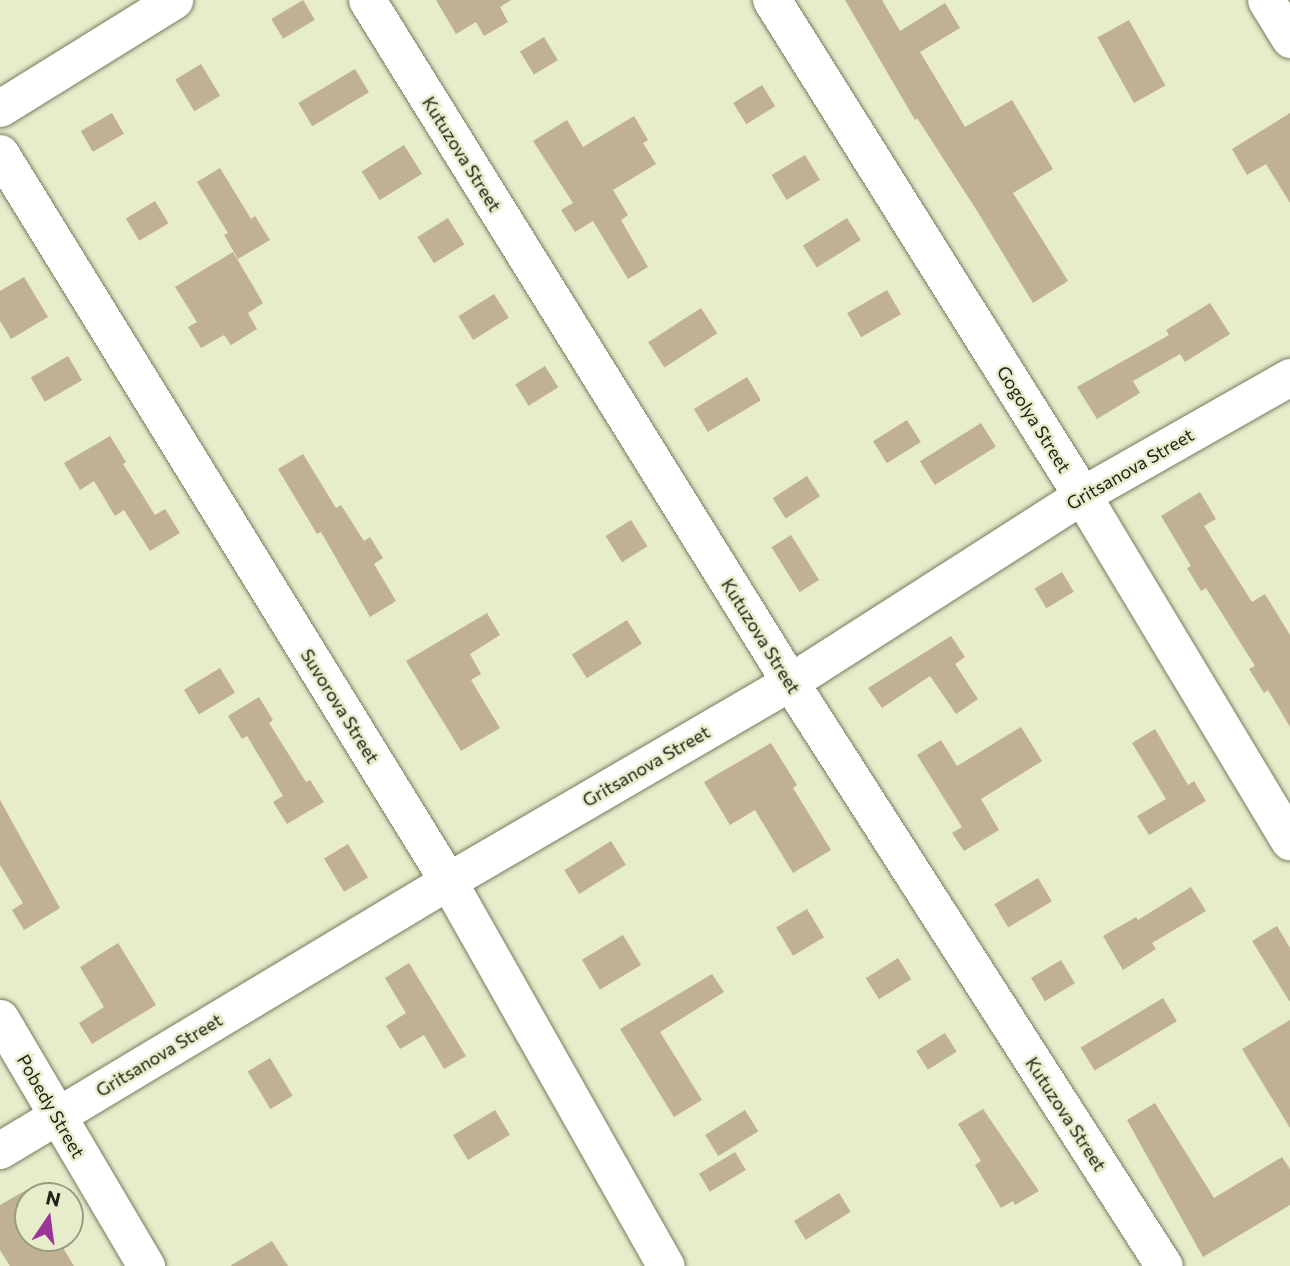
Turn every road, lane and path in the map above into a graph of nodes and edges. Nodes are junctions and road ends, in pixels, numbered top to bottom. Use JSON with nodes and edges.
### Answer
{"nodes":[{"id":1,"x":174,"y":0,"type":"edge"},
{"id":2,"x":367,"y":0,"type":"edge"},
{"id":3,"x":772,"y":0,"type":"edge"},
{"id":4,"x":1266,"y":0,"type":"edge"},
{"id":5,"x":1290,"y":39,"type":"edge"},
{"id":6,"x":0,"y":108,"type":"edge"},
{"id":7,"x":0,"y":153,"type":"edge"},
{"id":8,"x":1290,"y":377,"type":"edge"},
{"id":9,"x":1082,"y":495,"type":"junction"},
{"id":10,"x":790,"y":682,"type":"junction"},
{"id":11,"x":1290,"y":841,"type":"edge"},
{"id":12,"x":447,"y":881,"type":"junction"},
{"id":13,"x":0,"y":1018,"type":"edge"},
{"id":14,"x":58,"y":1116,"type":"junction"},
{"id":15,"x":0,"y":1150,"type":"edge"},
{"id":16,"x":146,"y":1266,"type":"edge"},
{"id":17,"x":666,"y":1266,"type":"edge"},
{"id":18,"x":1164,"y":1266,"type":"edge"}],
"edges":[{"from":1,"to":6,"type":"street"},
{"from":2,"to":10,"type":"street","name":"Kutuzova Street"},
{"from":3,"to":9,"type":"main road","name":"Gogolya Street"},
{"from":4,"to":5,"type":"street"},
{"from":7,"to":12,"type":"street","name":"Suvorova Street"},
{"from":8,"to":9,"type":"street","name":"Gritsanova Street"},
{"from":9,"to":10,"type":"street","name":"Gritsanova Street"},
{"from":9,"to":11,"type":"main road","name":"Gogolya Street"},
{"from":10,"to":12,"type":"street","name":"Gritsanova Street"},
{"from":10,"to":18,"type":"street","name":"Kutuzova Street"},
{"from":12,"to":14,"type":"street","name":"Gritsanova Street"},
{"from":12,"to":17,"type":"street","name":"Suvorova Street"},
{"from":13,"to":14,"type":"street","name":"Pobedy Street"},
{"from":14,"to":15,"type":"street","name":"Gritsanova Street"},
{"from":14,"to":16,"type":"street","name":"Pobedy Street"}]}
